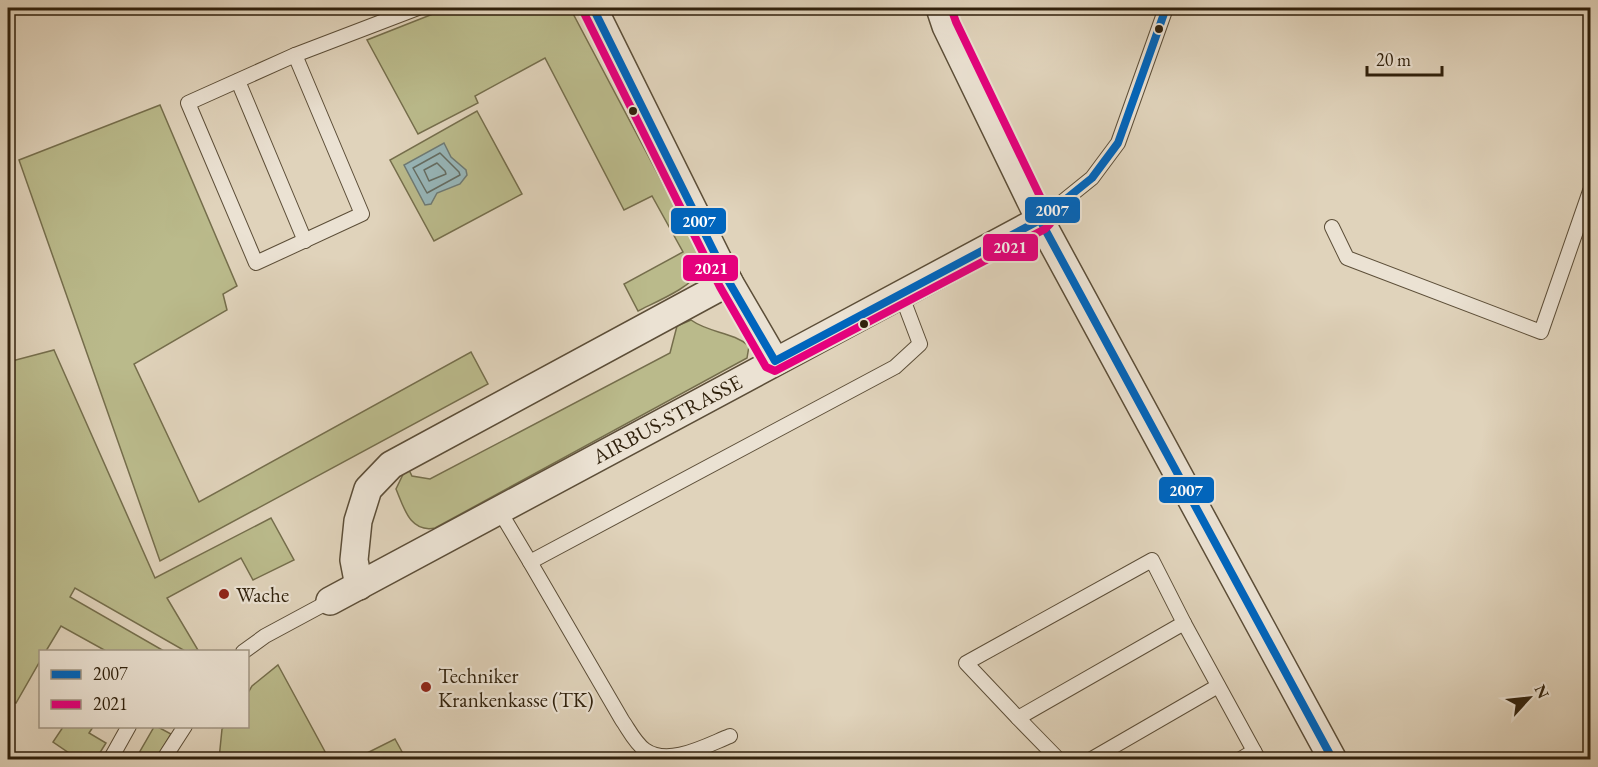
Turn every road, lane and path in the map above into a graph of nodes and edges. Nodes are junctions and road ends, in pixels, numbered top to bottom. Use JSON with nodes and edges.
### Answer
{"nodes":[{"id":1,"x":418,"y":8,"type":"edge"},
{"id":2,"x":592,"y":8,"type":"edge"},
{"id":3,"x":940,"y":8,"type":"edge"},
{"id":4,"x":1166,"y":8,"type":"edge"},
{"id":5,"x":295,"y":55,"type":"junction"},
{"id":6,"x":238,"y":81,"type":"junction"},
{"id":7,"x":1590,"y":191,"type":"edge"},
{"id":8,"x":1040,"y":220,"type":"junction"},
{"id":9,"x":1332,"y":227,"type":"dead end"},
{"id":10,"x":305,"y":241,"type":"junction"},
{"id":11,"x":729,"y":282,"type":"junction"},
{"id":12,"x":901,"y":294,"type":"junction"},
{"id":13,"x":775,"y":361,"type":"junction"},
{"id":14,"x":499,"y":510,"type":"junction"},
{"id":15,"x":530,"y":562,"type":"junction"},
{"id":16,"x":359,"y":586,"type":"junction"},
{"id":17,"x":330,"y":601,"type":"joint"},
{"id":18,"x":1184,"y":623,"type":"junction"},
{"id":19,"x":244,"y":650,"type":"edge"},
{"id":20,"x":1218,"y":686,"type":"junction"},
{"id":21,"x":1018,"y":718,"type":"junction"},
{"id":22,"x":128,"y":728,"type":"edge"},
{"id":23,"x":184,"y":728,"type":"edge"},
{"id":24,"x":730,"y":736,"type":"dead end"},
{"id":25,"x":1256,"y":755,"type":"edge"},
{"id":26,"x":110,"y":759,"type":"edge"},
{"id":27,"x":163,"y":759,"type":"edge"},
{"id":28,"x":1059,"y":759,"type":"edge"},
{"id":29,"x":1090,"y":759,"type":"edge"},
{"id":30,"x":1239,"y":759,"type":"edge"},
{"id":31,"x":1334,"y":759,"type":"edge"}],
"edges":[{"from":1,"to":5,"type":"lane"},
{"from":2,"to":11,"type":"street"},
{"from":3,"to":8,"type":"street"},
{"from":4,"to":8,"type":"lane"},
{"from":5,"to":6,"type":"lane"},
{"from":5,"to":10,"type":"lane"},
{"from":6,"to":10,"type":"lane"},
{"from":6,"to":10,"type":"lane"},
{"from":7,"to":9,"type":"lane"},
{"from":8,"to":12,"type":"street","name":"AIRBUS-STRASSE"},
{"from":8,"to":31,"type":"street"},
{"from":11,"to":13,"type":"street"},
{"from":11,"to":16,"type":"street"},
{"from":12,"to":13,"type":"street","name":"AIRBUS-STRASSE"},
{"from":12,"to":15,"type":"lane"},
{"from":13,"to":14,"type":"street","name":"AIRBUS-STRASSE"},
{"from":14,"to":15,"type":"lane"},
{"from":14,"to":16,"type":"street","name":"AIRBUS-STRASSE"},
{"from":15,"to":24,"type":"lane"},
{"from":16,"to":17,"type":"street","name":"AIRBUS-STRASSE"},
{"from":17,"to":19,"type":"lane"},
{"from":18,"to":20,"type":"lane"},
{"from":18,"to":21,"type":"lane"},
{"from":18,"to":21,"type":"lane"},
{"from":20,"to":25,"type":"lane"},
{"from":20,"to":29,"type":"lane"},
{"from":21,"to":28,"type":"lane"},
{"from":22,"to":26,"type":"lane"},
{"from":23,"to":27,"type":"lane"},
{"from":25,"to":30,"type":"lane"}]}
